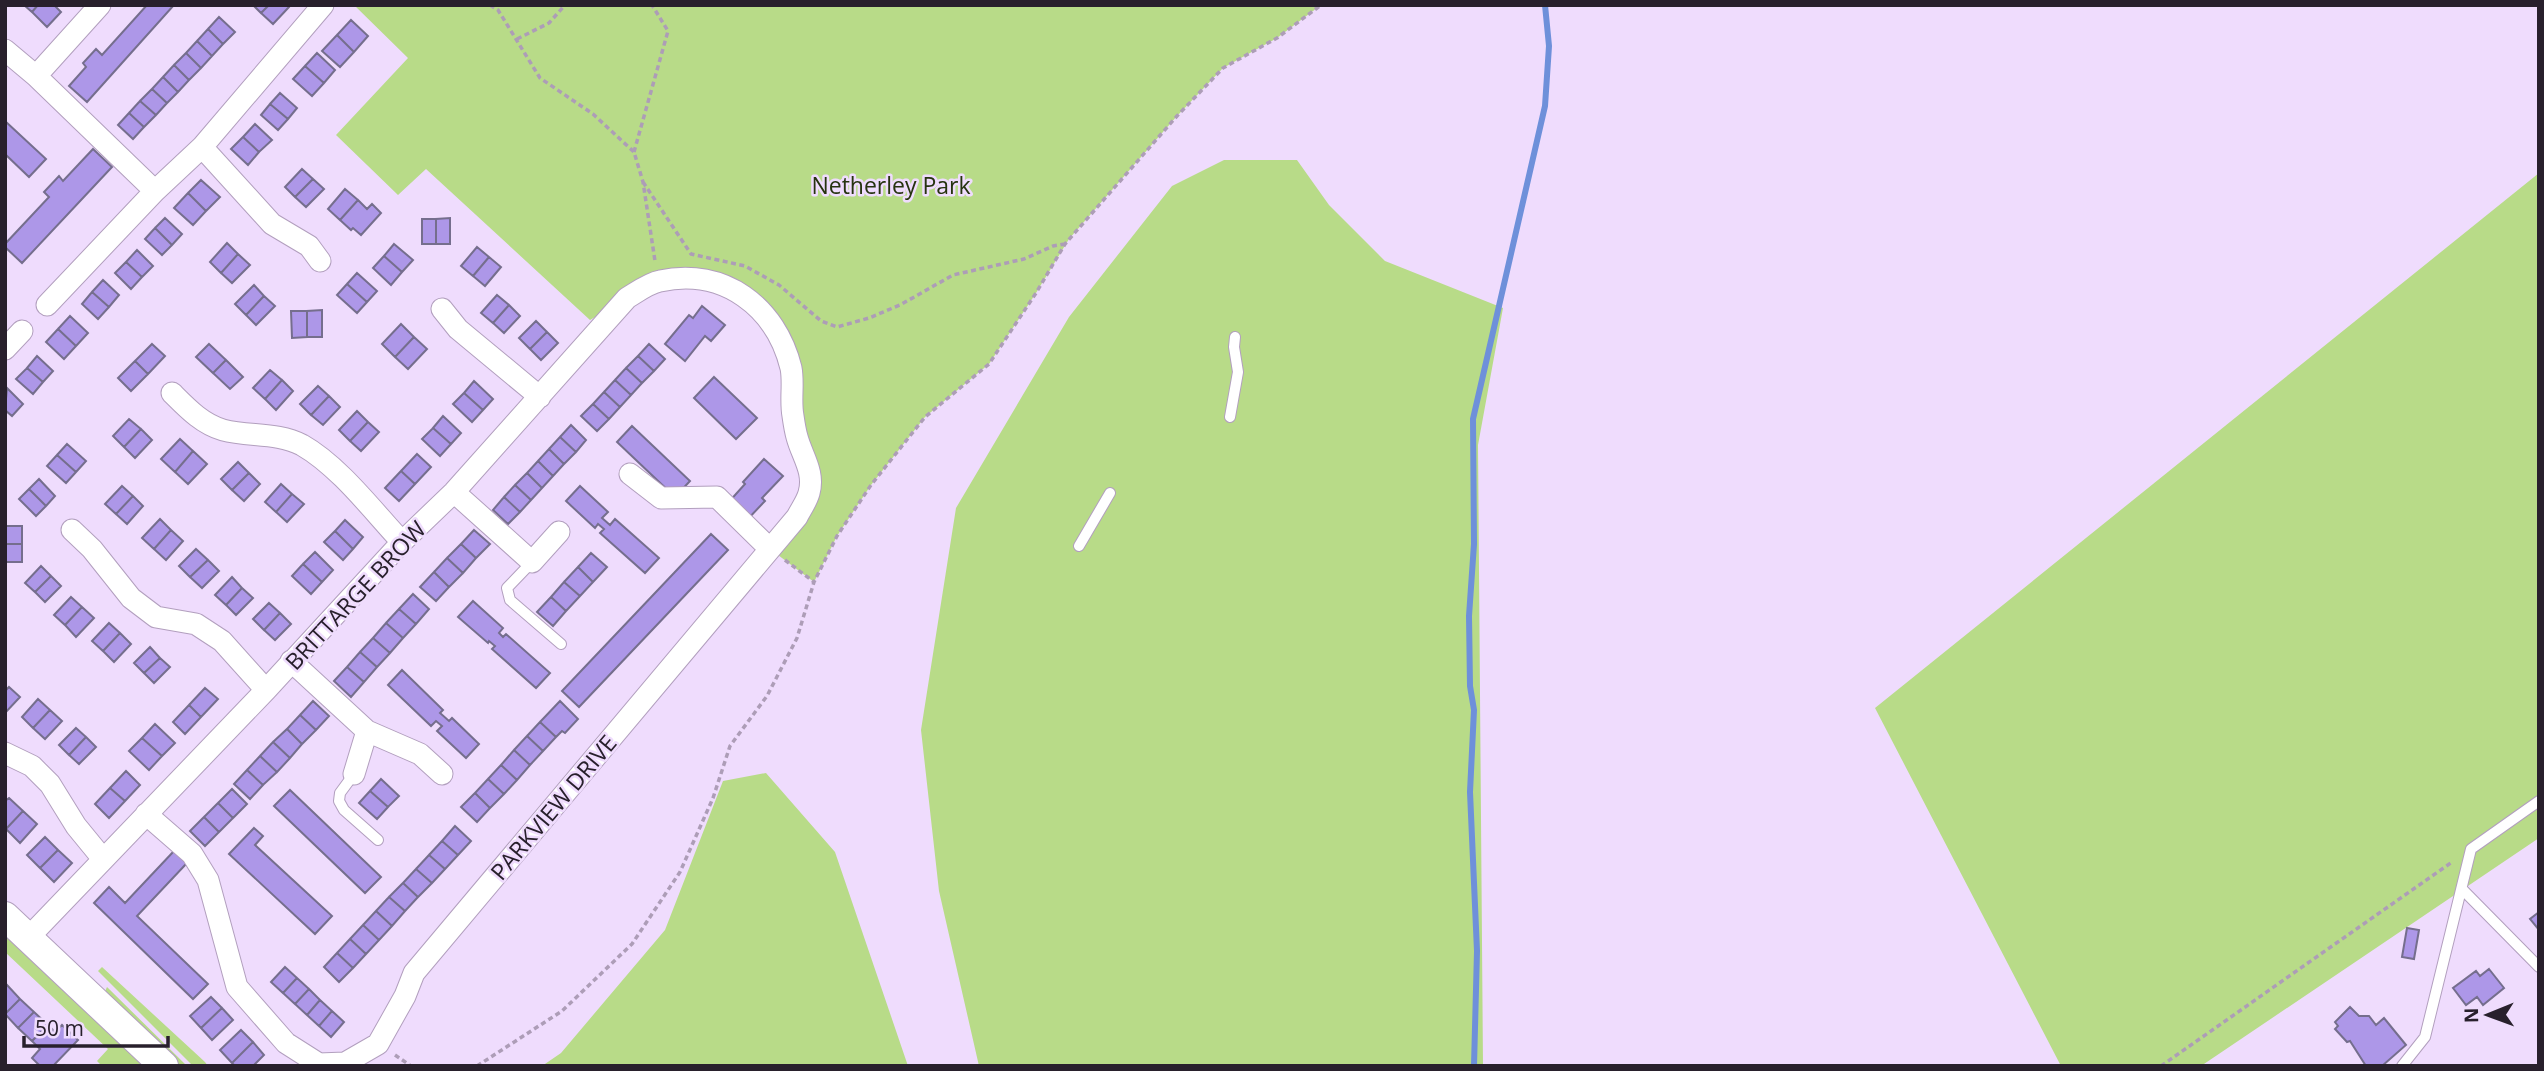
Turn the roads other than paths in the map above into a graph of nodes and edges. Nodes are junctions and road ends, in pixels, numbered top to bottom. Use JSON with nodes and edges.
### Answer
{"nodes":[{"id":1,"x":100,"y":5,"type":"edge"},
{"id":2,"x":323,"y":5,"type":"edge"},
{"id":3,"x":5,"y":50,"type":"edge"},
{"id":4,"x":36,"y":76,"type":"junction"},
{"id":5,"x":202,"y":147,"type":"junction"},
{"id":6,"x":155,"y":191,"type":"junction"},
{"id":7,"x":320,"y":261,"type":"dead end"},
{"id":8,"x":694,"y":277,"type":"joint"},
{"id":9,"x":47,"y":305,"type":"dead end"},
{"id":10,"x":442,"y":309,"type":"dead end"},
{"id":11,"x":22,"y":331,"type":"dead end"},
{"id":12,"x":1235,"y":337,"type":"dead end"},
{"id":13,"x":5,"y":349,"type":"edge"},
{"id":14,"x":172,"y":393,"type":"dead end"},
{"id":15,"x":540,"y":397,"type":"junction"},
{"id":16,"x":1230,"y":416,"type":"dead end"},
{"id":17,"x":630,"y":474,"type":"dead end"},
{"id":18,"x":454,"y":492,"type":"junction"},
{"id":19,"x":1110,"y":493,"type":"dead end"},
{"id":20,"x":72,"y":530,"type":"dead end"},
{"id":21,"x":559,"y":532,"type":"dead end"},
{"id":22,"x":402,"y":542,"type":"junction"},
{"id":23,"x":1079,"y":547,"type":"dead end"},
{"id":24,"x":771,"y":549,"type":"junction"},
{"id":25,"x":532,"y":562,"type":"junction"},
{"id":26,"x":561,"y":644,"type":"dead end"},
{"id":27,"x":291,"y":661,"type":"junction"},
{"id":28,"x":266,"y":690,"type":"junction"},
{"id":29,"x":367,"y":731,"type":"junction"},
{"id":30,"x":5,"y":753,"type":"edge"},
{"id":31,"x":354,"y":774,"type":"joint"},
{"id":32,"x":442,"y":774,"type":"dead end"},
{"id":33,"x":2539,"y":801,"type":"edge"},
{"id":34,"x":146,"y":814,"type":"junction"},
{"id":35,"x":378,"y":840,"type":"dead end"},
{"id":36,"x":103,"y":859,"type":"junction"},
{"id":37,"x":2462,"y":890,"type":"junction"},
{"id":38,"x":5,"y":916,"type":"edge"},
{"id":39,"x":28,"y":938,"type":"junction"},
{"id":40,"x":2539,"y":967,"type":"edge"},
{"id":41,"x":164,"y":1066,"type":"edge"},
{"id":42,"x":2402,"y":1066,"type":"edge"}],
"edges":[{"from":1,"to":4,"type":"street"},
{"from":2,"to":5,"type":"street"},
{"from":3,"to":4,"type":"street"},
{"from":4,"to":6,"type":"street"},
{"from":5,"to":6,"type":"street"},
{"from":5,"to":7,"type":"street"},
{"from":6,"to":9,"type":"street"},
{"from":8,"to":15,"type":"street","name":"BRITTARGE BROW"},
{"from":8,"to":24,"type":"street","name":"PARKVIEW DRIVE"},
{"from":10,"to":15,"type":"street"},
{"from":11,"to":13,"type":"street"},
{"from":12,"to":16,"type":"lane"},
{"from":14,"to":22,"type":"street"},
{"from":15,"to":18,"type":"street","name":"BRITTARGE BROW"},
{"from":17,"to":24,"type":"street"},
{"from":18,"to":22,"type":"street","name":"BRITTARGE BROW"},
{"from":18,"to":25,"type":"street"},
{"from":19,"to":23,"type":"lane"},
{"from":20,"to":28,"type":"street"},
{"from":21,"to":25,"type":"street"},
{"from":22,"to":27,"type":"street","name":"BRITTARGE BROW"},
{"from":24,"to":34,"type":"street","name":"PARKVIEW DRIVE"},
{"from":25,"to":26,"type":"lane"},
{"from":27,"to":28,"type":"street","name":"BRITTARGE BROW"},
{"from":27,"to":29,"type":"street"},
{"from":28,"to":34,"type":"street","name":"BRITTARGE BROW"},
{"from":29,"to":31,"type":"street"},
{"from":29,"to":32,"type":"street"},
{"from":30,"to":36,"type":"street"},
{"from":31,"to":35,"type":"lane"},
{"from":33,"to":37,"type":"lane"},
{"from":34,"to":36,"type":"street","name":"BRITTARGE BROW"},
{"from":36,"to":39,"type":"street","name":"BRITTARGE BROW"},
{"from":37,"to":40,"type":"lane"},
{"from":37,"to":42,"type":"lane"},
{"from":38,"to":39,"type":"main road"},
{"from":39,"to":41,"type":"main road"}]}
